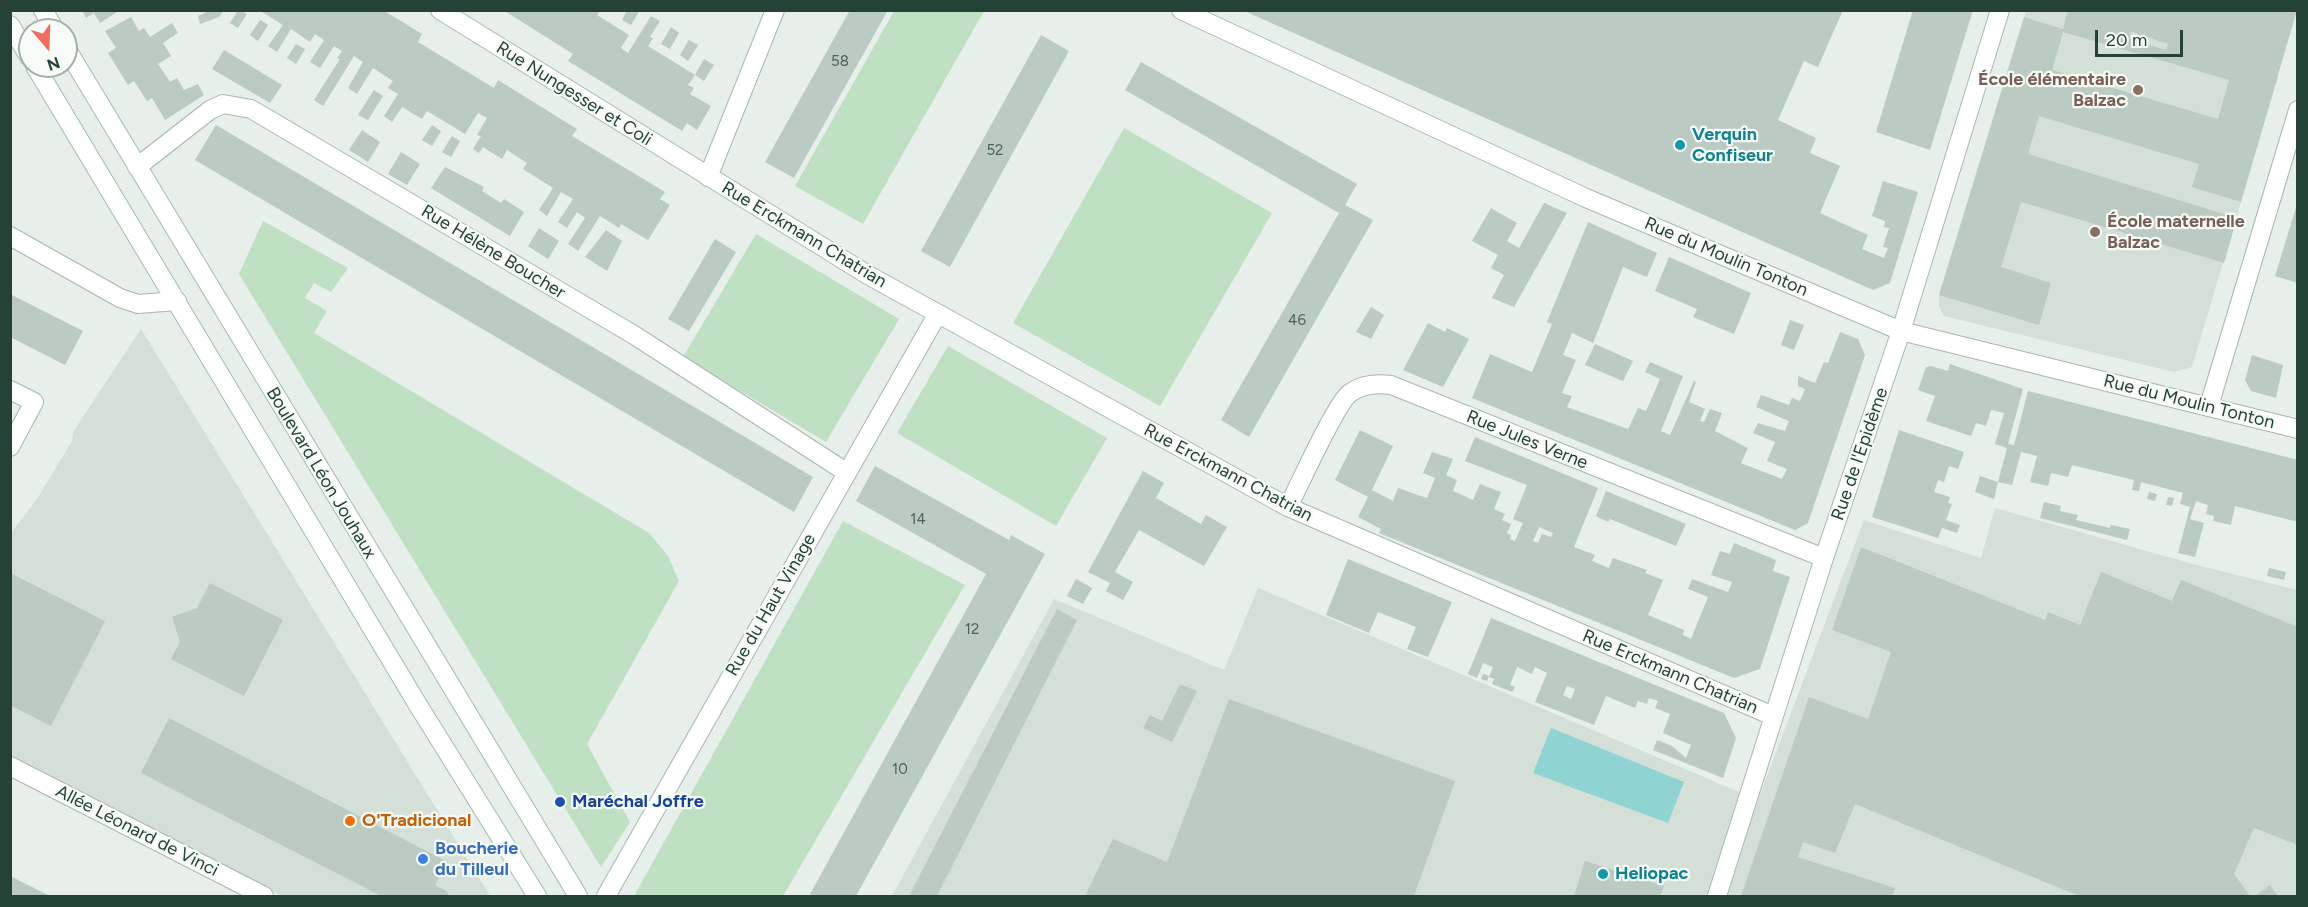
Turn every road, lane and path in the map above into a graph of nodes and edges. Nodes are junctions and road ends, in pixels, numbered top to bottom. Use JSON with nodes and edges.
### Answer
{"nodes":[{"id":1,"x":440,"y":10,"type":"edge"},
{"id":2,"x":775,"y":10,"type":"edge"},
{"id":3,"x":1181,"y":10,"type":"edge"},
{"id":4,"x":2000,"y":10,"type":"edge"},
{"id":5,"x":10,"y":25,"type":"edge"},
{"id":6,"x":18,"y":38,"type":"edge"},
{"id":7,"x":78,"y":68,"type":"edge"},
{"id":8,"x":42,"y":78,"type":"edge"},
{"id":9,"x":2298,"y":110,"type":"edge"},
{"id":10,"x":138,"y":167,"type":"junction"},
{"id":11,"x":708,"y":177,"type":"junction"},
{"id":12,"x":10,"y":236,"type":"edge"},
{"id":13,"x":177,"y":301,"type":"junction"},
{"id":14,"x":937,"y":315,"type":"junction"},
{"id":15,"x":1901,"y":331,"type":"junction"},
{"id":16,"x":10,"y":390,"type":"edge"},
{"id":17,"x":2209,"y":406,"type":"junction"},
{"id":18,"x":2298,"y":429,"type":"edge"},
{"id":19,"x":10,"y":447,"type":"edge"},
{"id":20,"x":846,"y":472,"type":"junction"},
{"id":21,"x":1288,"y":507,"type":"junction"},
{"id":22,"x":1824,"y":558,"type":"junction"},
{"id":23,"x":1773,"y":716,"type":"junction"},
{"id":24,"x":10,"y":766,"type":"edge"},
{"id":25,"x":264,"y":897,"type":"edge"},
{"id":26,"x":537,"y":897,"type":"edge"},
{"id":27,"x":578,"y":897,"type":"edge"},
{"id":28,"x":606,"y":897,"type":"edge"},
{"id":29,"x":1717,"y":897,"type":"edge"}],
"edges":[{"from":1,"to":11,"type":"street","name":"Rue Nungesser et Coli"},
{"from":2,"to":11,"type":"street"},
{"from":3,"to":15,"type":"street","name":"Rue du Moulin Tonton"},
{"from":4,"to":15,"type":"street","name":"Rue de l'Epidème"},
{"from":5,"to":6,"type":"street"},
{"from":7,"to":10,"type":"street","name":"Boulevard Léon Jouhaux"},
{"from":8,"to":13,"type":"street","name":"Boulevard Léon Jouhaux"},
{"from":9,"to":17,"type":"street"},
{"from":10,"to":20,"type":"street","name":"Rue Hélène Boucher"},
{"from":10,"to":27,"type":"street","name":"Boulevard Léon Jouhaux"},
{"from":11,"to":14,"type":"street","name":"Rue Erckmann Chatrian"},
{"from":12,"to":13,"type":"street"},
{"from":13,"to":26,"type":"street","name":"Boulevard Léon Jouhaux"},
{"from":14,"to":20,"type":"street","name":"Rue du Haut Vinage"},
{"from":14,"to":21,"type":"street","name":"Rue Erckmann Chatrian"},
{"from":15,"to":17,"type":"street","name":"Rue du Moulin Tonton"},
{"from":15,"to":22,"type":"street","name":"Rue de l'Epidème"},
{"from":16,"to":19,"type":"street"},
{"from":17,"to":18,"type":"street","name":"Rue du Moulin Tonton"},
{"from":20,"to":28,"type":"street","name":"Rue du Haut Vinage"},
{"from":21,"to":22,"type":"street","name":"Rue Jules Verne"},
{"from":21,"to":23,"type":"street","name":"Rue Erckmann Chatrian"},
{"from":22,"to":23,"type":"street","name":"Rue de l'Epidème"},
{"from":23,"to":29,"type":"street","name":"Rue de l'Epidème"},
{"from":24,"to":25,"type":"street","name":"Allée Léonard de Vinci"}]}
